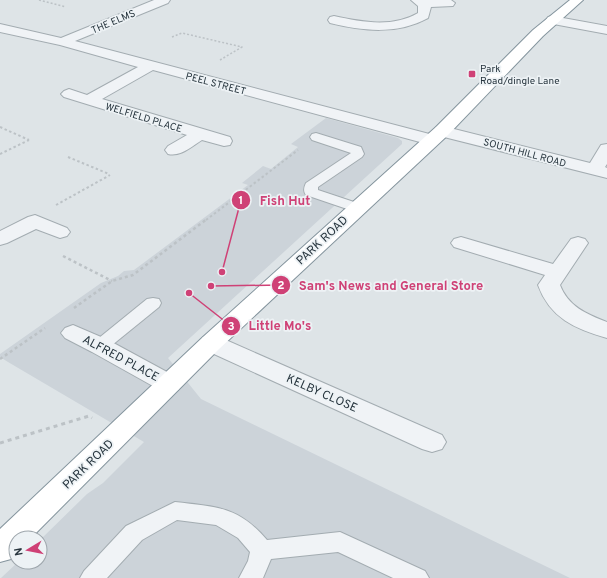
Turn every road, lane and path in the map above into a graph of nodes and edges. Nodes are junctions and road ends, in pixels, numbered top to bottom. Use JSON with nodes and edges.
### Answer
{"nodes":[{"id":1,"x":39,"y":0,"type":"edge"},
{"id":2,"x":164,"y":0,"type":"edge"},
{"id":3,"x":577,"y":0,"type":"edge"},
{"id":4,"x":420,"y":2,"type":"edge"},
{"id":5,"x":449,"y":3,"type":"dead end"},
{"id":6,"x":66,"y":7,"type":"dead end"},
{"id":7,"x":334,"y":20,"type":"dead end"},
{"id":8,"x":552,"y":20,"type":"junction"},
{"id":9,"x":403,"y":25,"type":"junction"},
{"id":10,"x":0,"y":28,"type":"edge"},
{"id":11,"x":607,"y":30,"type":"edge"},
{"id":12,"x":414,"y":34,"type":"dead end"},
{"id":13,"x":172,"y":37,"type":"dead end"},
{"id":14,"x":62,"y":42,"type":"junction"},
{"id":15,"x":150,"y":66,"type":"junction"},
{"id":16,"x":193,"y":77,"type":"junction"},
{"id":17,"x":69,"y":94,"type":"dead end"},
{"id":18,"x":88,"y":100,"type":"junction"},
{"id":19,"x":0,"y":127,"type":"edge"},
{"id":20,"x":200,"y":134,"type":"junction"},
{"id":21,"x":436,"y":135,"type":"junction"},
{"id":22,"x":316,"y":137,"type":"joint"},
{"id":23,"x":224,"y":141,"type":"dead end"},
{"id":24,"x":607,"y":149,"type":"edge"},
{"id":25,"x":174,"y":150,"type":"dead end"},
{"id":26,"x":0,"y":154,"type":"edge"},
{"id":27,"x":68,"y":157,"type":"dead end"},
{"id":28,"x":601,"y":172,"type":"edge"},
{"id":29,"x":358,"y":208,"type":"junction"},
{"id":30,"x":35,"y":221,"type":"junction"},
{"id":31,"x":60,"y":232,"type":"dead end"},
{"id":32,"x":0,"y":239,"type":"edge"},
{"id":33,"x":461,"y":243,"type":"dead end"},
{"id":34,"x":578,"y":243,"type":"dead end"},
{"id":35,"x":61,"y":255,"type":"dead end"},
{"id":36,"x":558,"y":272,"type":"junction"},
{"id":37,"x":112,"y":281,"type":"junction"},
{"id":38,"x":153,"y":303,"type":"dead end"},
{"id":39,"x":71,"y":322,"type":"joint"},
{"id":40,"x":45,"y":328,"type":"dead end"},
{"id":41,"x":607,"y":330,"type":"edge"},
{"id":42,"x":211,"y":344,"type":"junction"},
{"id":43,"x":100,"y":346,"type":"junction"},
{"id":44,"x":0,"y":359,"type":"edge"},
{"id":45,"x":169,"y":384,"type":"junction"},
{"id":46,"x":119,"y":433,"type":"junction"},
{"id":47,"x":432,"y":442,"type":"dead end"},
{"id":48,"x":0,"y":443,"type":"edge"},
{"id":49,"x":0,"y":549,"type":"edge"},
{"id":50,"x":262,"y":550,"type":"junction"},
{"id":51,"x":92,"y":578,"type":"edge"},
{"id":52,"x":251,"y":578,"type":"edge"},
{"id":53,"x":417,"y":578,"type":"edge"}],
"edges":[{"from":1,"to":6,"type":"path"},
{"from":2,"to":14,"type":"street","name":"THE ELMS"},
{"from":3,"to":8,"type":"highway","name":"PARK ROAD"},
{"from":4,"to":5,"type":"street"},
{"from":4,"to":9,"type":"street"},
{"from":7,"to":9,"type":"street"},
{"from":8,"to":11,"type":"street"},
{"from":8,"to":21,"type":"highway","name":"PARK ROAD"},
{"from":9,"to":12,"type":"street"},
{"from":10,"to":14,"type":"street","name":"PEEL STREET"},
{"from":13,"to":16,"type":"path"},
{"from":14,"to":15,"type":"street","name":"PEEL STREET"},
{"from":15,"to":16,"type":"street","name":"PEEL STREET"},
{"from":15,"to":18,"type":"street","name":"WELFIELD PLACE"},
{"from":16,"to":21,"type":"street","name":"PEEL STREET"},
{"from":17,"to":18,"type":"street","name":"WELFIELD PLACE"},
{"from":18,"to":20,"type":"street","name":"WELFIELD PLACE"},
{"from":19,"to":26,"type":"path"},
{"from":20,"to":23,"type":"street","name":"WELFIELD PLACE"},
{"from":20,"to":25,"type":"street","name":"WELFIELD PLACE"},
{"from":21,"to":28,"type":"street","name":"SOUTH HILL ROAD"},
{"from":21,"to":29,"type":"highway","name":"PARK ROAD"},
{"from":22,"to":29,"type":"lane"},
{"from":22,"to":37,"type":"path"},
{"from":24,"to":28,"type":"street"},
{"from":27,"to":30,"type":"path"},
{"from":29,"to":42,"type":"highway","name":"PARK ROAD"},
{"from":30,"to":31,"type":"street"},
{"from":30,"to":32,"type":"street"},
{"from":33,"to":36,"type":"street"},
{"from":34,"to":36,"type":"street"},
{"from":35,"to":37,"type":"path"},
{"from":36,"to":41,"type":"street"},
{"from":37,"to":39,"type":"path"},
{"from":38,"to":43,"type":"lane"},
{"from":39,"to":43,"type":"street","name":"ALFRED PLACE"},
{"from":40,"to":44,"type":"path"},
{"from":42,"to":45,"type":"highway","name":"PARK ROAD"},
{"from":42,"to":47,"type":"street","name":"KELBY CLOSE"},
{"from":43,"to":45,"type":"street","name":"ALFRED PLACE"},
{"from":45,"to":46,"type":"highway","name":"PARK ROAD"},
{"from":46,"to":48,"type":"path"},
{"from":46,"to":49,"type":"highway","name":"PARK ROAD"},
{"from":50,"to":51,"type":"lane"},
{"from":50,"to":52,"type":"lane"},
{"from":50,"to":53,"type":"lane"}]}
